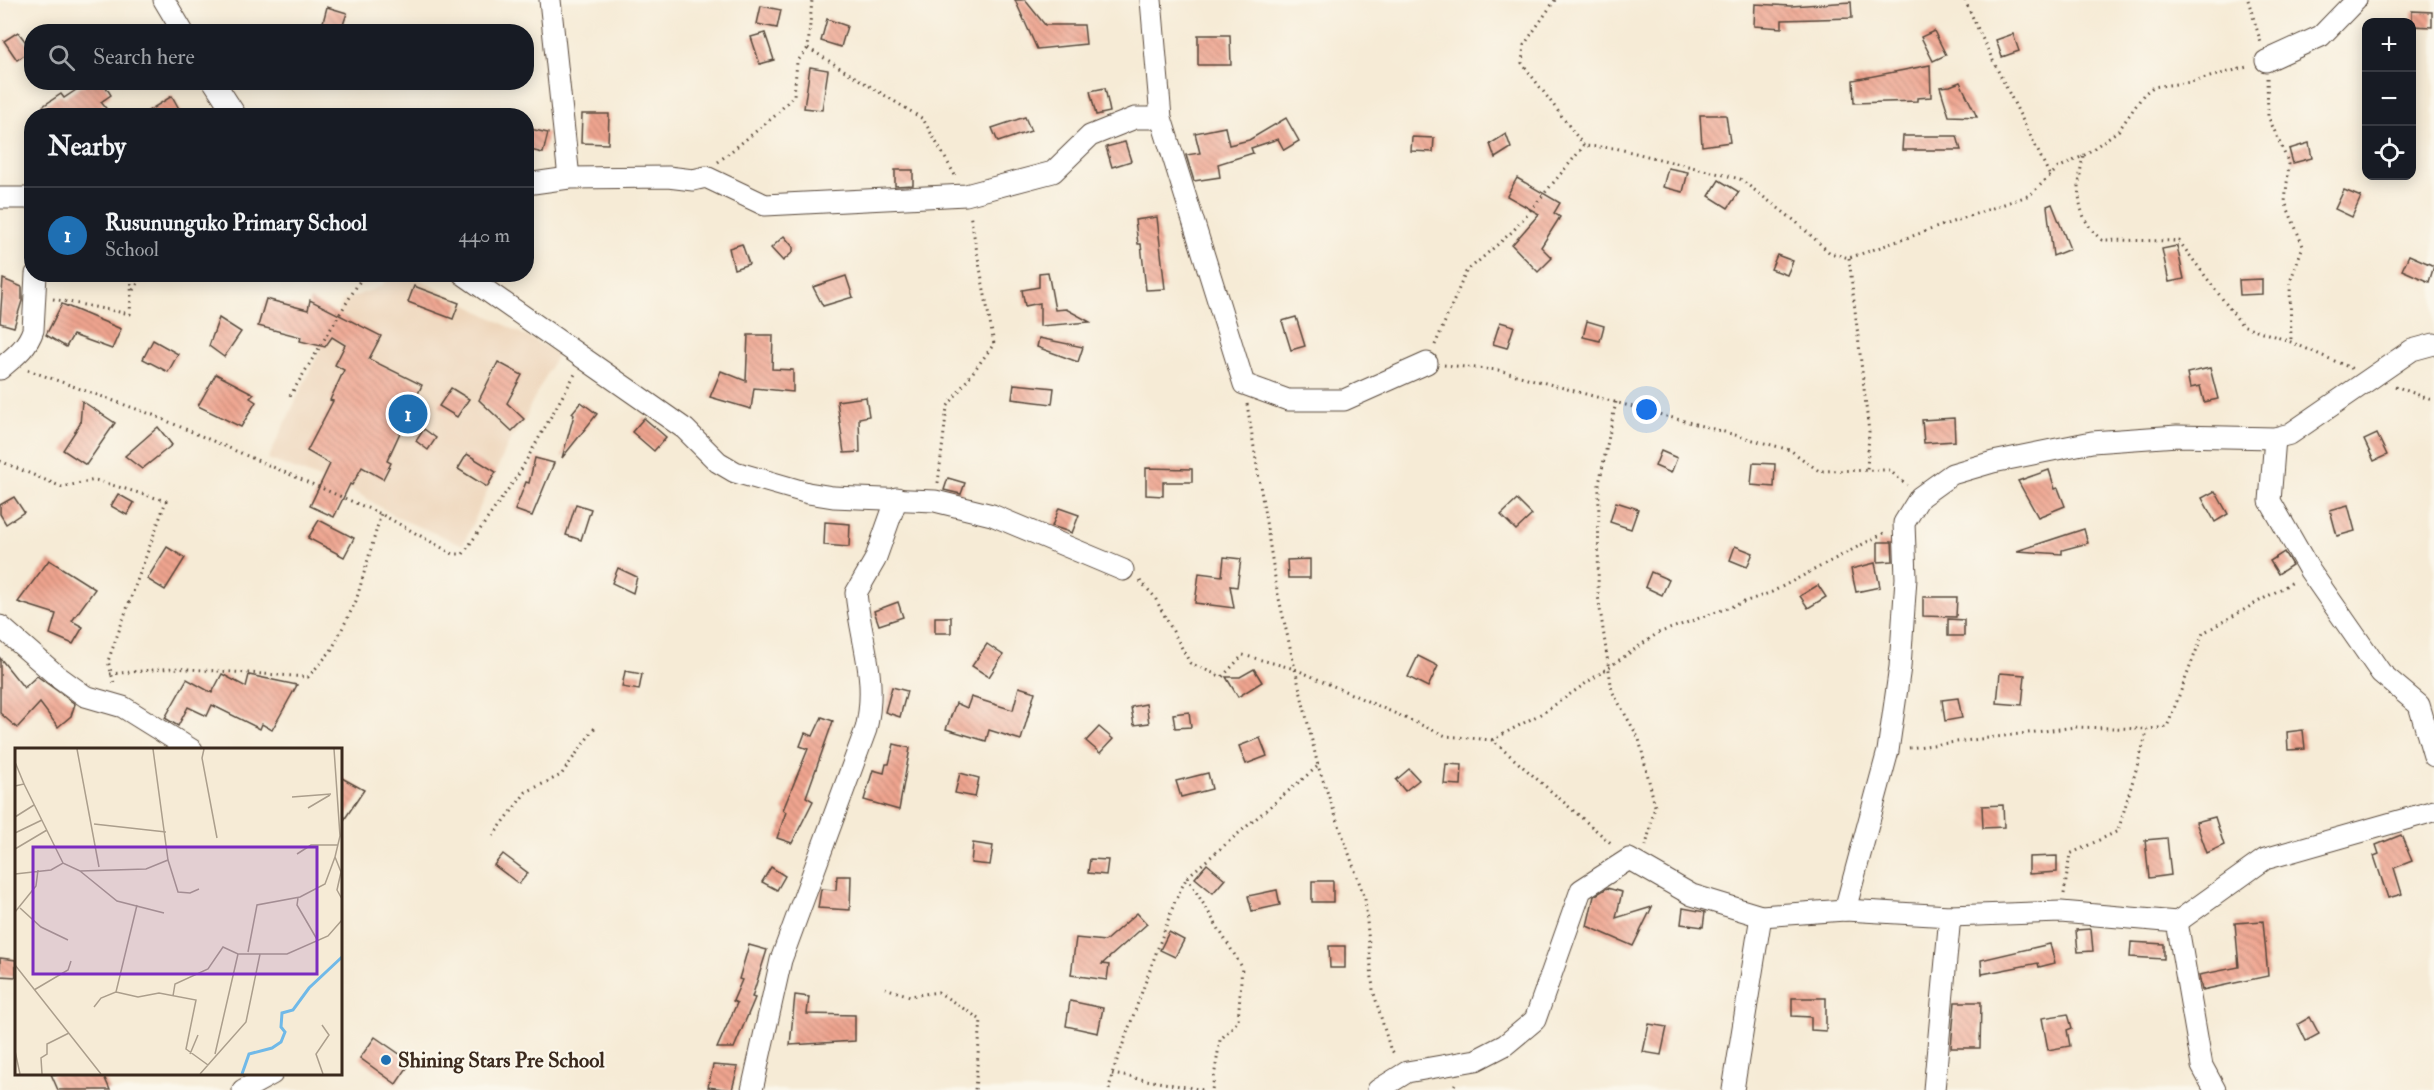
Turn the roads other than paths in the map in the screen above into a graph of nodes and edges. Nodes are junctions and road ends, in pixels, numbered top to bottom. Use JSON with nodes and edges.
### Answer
{"nodes":[{"id":1,"x":164,"y":0,"type":"edge"},
{"id":2,"x":550,"y":0,"type":"edge"},
{"id":3,"x":1151,"y":0,"type":"edge"},
{"id":4,"x":2356,"y":0,"type":"edge"},
{"id":5,"x":178,"y":24,"type":"edge"},
{"id":6,"x":2266,"y":61,"type":"road end"},
{"id":7,"x":219,"y":90,"type":"edge"},
{"id":8,"x":231,"y":108,"type":"edge"},
{"id":9,"x":1161,"y":118,"type":"junction"},
{"id":10,"x":569,"y":178,"type":"junction"},
{"id":11,"x":534,"y":183,"type":"edge"},
{"id":12,"x":0,"y":198,"type":"edge"},
{"id":13,"x":24,"y":198,"type":"edge"},
{"id":14,"x":475,"y":282,"type":"edge"},
{"id":15,"x":35,"y":284,"type":"edge"},
{"id":16,"x":2434,"y":344,"type":"edge"},
{"id":17,"x":1427,"y":363,"type":"road end"},
{"id":18,"x":5,"y":365,"type":"edge"},
{"id":19,"x":2275,"y":438,"type":"junction"},
{"id":20,"x":897,"y":498,"type":"junction"},
{"id":21,"x":1123,"y":570,"type":"road end"},
{"id":22,"x":0,"y":626,"type":"edge"},
{"id":23,"x":189,"y":748,"type":"edge"},
{"id":24,"x":2434,"y":756,"type":"edge"},
{"id":25,"x":2434,"y":811,"type":"edge"},
{"id":26,"x":1845,"y":910,"type":"junction"},
{"id":27,"x":1761,"y":916,"type":"junction"},
{"id":28,"x":1950,"y":916,"type":"junction"},
{"id":29,"x":2177,"y":922,"type":"junction"},
{"id":30,"x":270,"y":1075,"type":"edge"},
{"id":31,"x":243,"y":1090,"type":"edge"},
{"id":32,"x":752,"y":1090,"type":"edge"},
{"id":33,"x":1378,"y":1090,"type":"edge"},
{"id":34,"x":1733,"y":1090,"type":"edge"},
{"id":35,"x":1934,"y":1090,"type":"edge"},
{"id":36,"x":2215,"y":1090,"type":"edge"}],
"edges":[{"from":1,"to":5,"type":"street"},
{"from":2,"to":10,"type":"street"},
{"from":3,"to":9,"type":"street"},
{"from":4,"to":6,"type":"street"},
{"from":7,"to":8,"type":"street"},
{"from":9,"to":10,"type":"street"},
{"from":9,"to":17,"type":"street"},
{"from":10,"to":11,"type":"street"},
{"from":12,"to":13,"type":"street"},
{"from":14,"to":20,"type":"street"},
{"from":15,"to":18,"type":"street"},
{"from":16,"to":19,"type":"street"},
{"from":19,"to":24,"type":"street"},
{"from":19,"to":26,"type":"street"},
{"from":20,"to":21,"type":"street"},
{"from":20,"to":32,"type":"street"},
{"from":22,"to":23,"type":"street"},
{"from":25,"to":29,"type":"street"},
{"from":26,"to":27,"type":"street"},
{"from":26,"to":28,"type":"street"},
{"from":27,"to":33,"type":"street"},
{"from":27,"to":34,"type":"street"},
{"from":28,"to":29,"type":"street"},
{"from":28,"to":35,"type":"street"},
{"from":29,"to":36,"type":"street"},
{"from":30,"to":31,"type":"street"}]}
